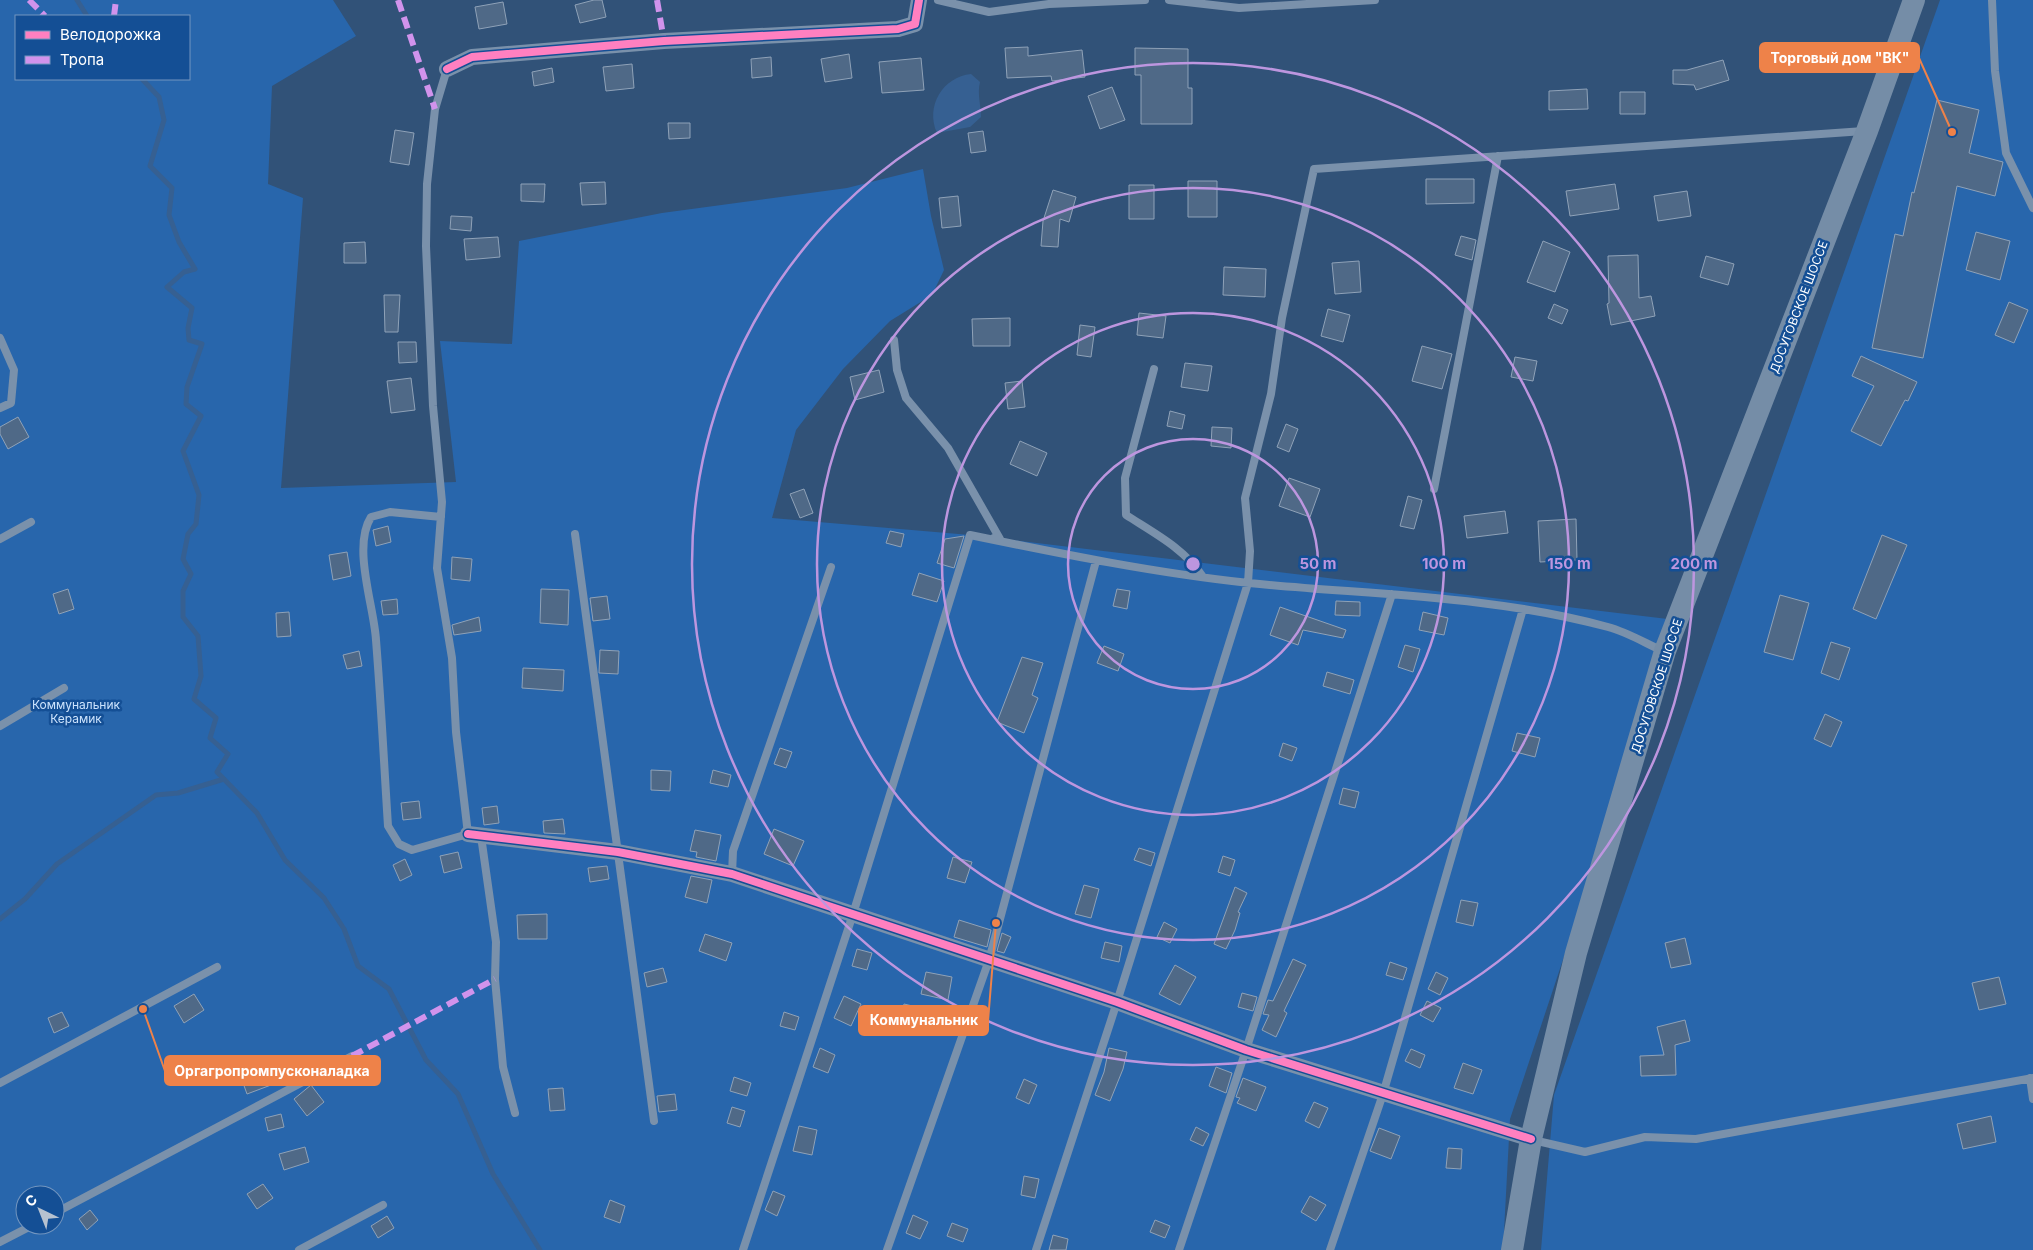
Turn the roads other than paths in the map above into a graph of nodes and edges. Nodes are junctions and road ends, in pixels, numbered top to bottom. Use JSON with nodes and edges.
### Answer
{"nodes":[{"id":1,"x":919,"y":0,"type":"edge"},
{"id":2,"x":938,"y":0,"type":"edge"},
{"id":3,"x":1145,"y":0,"type":"edge"},
{"id":4,"x":1168,"y":0,"type":"edge"},
{"id":5,"x":1375,"y":0,"type":"edge"},
{"id":6,"x":1914,"y":0,"type":"edge"},
{"id":7,"x":1992,"y":0,"type":"edge"},
{"id":8,"x":447,"y":68,"type":"joint"},
{"id":9,"x":1867,"y":131,"type":"junction"},
{"id":10,"x":1498,"y":156,"type":"junction"},
{"id":11,"x":2033,"y":208,"type":"edge"},
{"id":12,"x":0,"y":338,"type":"edge"},
{"id":13,"x":894,"y":340,"type":"dead end"},
{"id":14,"x":1154,"y":369,"type":"dead end"},
{"id":15,"x":0,"y":408,"type":"edge"},
{"id":16,"x":1434,"y":489,"type":"dead end"},
{"id":17,"x":441,"y":517,"type":"junction"},
{"id":18,"x":31,"y":522,"type":"dead end"},
{"id":19,"x":575,"y":534,"type":"dead end"},
{"id":20,"x":970,"y":535,"type":"junction"},
{"id":21,"x":0,"y":539,"type":"edge"},
{"id":22,"x":1096,"y":561,"type":"junction"},
{"id":23,"x":831,"y":566,"type":"dead end"},
{"id":24,"x":1203,"y":577,"type":"junction"},
{"id":25,"x":1248,"y":583,"type":"junction"},
{"id":26,"x":1392,"y":594,"type":"junction"},
{"id":27,"x":1523,"y":609,"type":"junction"},
{"id":28,"x":1665,"y":652,"type":"junction"},
{"id":29,"x":64,"y":688,"type":"dead end"},
{"id":30,"x":0,"y":726,"type":"edge"},
{"id":31,"x":474,"y":835,"type":"junction"},
{"id":32,"x":618,"y":852,"type":"junction"},
{"id":33,"x":732,"y":874,"type":"junction"},
{"id":34,"x":853,"y":914,"type":"junction"},
{"id":35,"x":989,"y":960,"type":"junction"},
{"id":36,"x":217,"y":967,"type":"dead end"},
{"id":37,"x":1117,"y":1002,"type":"junction"},
{"id":38,"x":1246,"y":1050,"type":"junction"},
{"id":39,"x":352,"y":1056,"type":"dead end"},
{"id":40,"x":2031,"y":1078,"type":"edge"},
{"id":41,"x":0,"y":1083,"type":"edge"},
{"id":42,"x":1384,"y":1094,"type":"junction"},
{"id":43,"x":2033,"y":1099,"type":"edge"},
{"id":44,"x":515,"y":1113,"type":"dead end"},
{"id":45,"x":654,"y":1121,"type":"dead end"},
{"id":46,"x":1532,"y":1139,"type":"junction"},
{"id":47,"x":383,"y":1205,"type":"dead end"},
{"id":48,"x":65,"y":1208,"type":"edge"},
{"id":49,"x":15,"y":1234,"type":"edge"},
{"id":50,"x":0,"y":1242,"type":"edge"},
{"id":51,"x":299,"y":1250,"type":"edge"},
{"id":52,"x":743,"y":1250,"type":"edge"},
{"id":53,"x":887,"y":1250,"type":"edge"},
{"id":54,"x":1036,"y":1250,"type":"edge"},
{"id":55,"x":1178,"y":1250,"type":"edge"},
{"id":56,"x":1330,"y":1250,"type":"edge"},
{"id":57,"x":1512,"y":1250,"type":"edge"}],
"edges":[{"from":1,"to":8,"type":"street"},
{"from":2,"to":3,"type":"lane"},
{"from":4,"to":5,"type":"lane"},
{"from":6,"to":9,"type":"main road","name":"ДОСУГОВСКОЕ ШОССЕ"},
{"from":7,"to":11,"type":"lane"},
{"from":8,"to":17,"type":"lane"},
{"from":9,"to":10,"type":"lane"},
{"from":9,"to":28,"type":"main road","name":"ДОСУГОВСКОЕ ШОССЕ"},
{"from":10,"to":16,"type":"lane"},
{"from":10,"to":25,"type":"lane"},
{"from":12,"to":15,"type":"lane"},
{"from":13,"to":20,"type":"lane"},
{"from":14,"to":24,"type":"lane"},
{"from":17,"to":31,"type":"lane"},
{"from":17,"to":31,"type":"lane"},
{"from":18,"to":21,"type":"lane"},
{"from":19,"to":32,"type":"lane"},
{"from":20,"to":22,"type":"lane"},
{"from":20,"to":34,"type":"lane"},
{"from":22,"to":24,"type":"lane"},
{"from":22,"to":35,"type":"lane"},
{"from":23,"to":33,"type":"lane"},
{"from":24,"to":25,"type":"lane"},
{"from":25,"to":26,"type":"lane"},
{"from":25,"to":37,"type":"lane"},
{"from":26,"to":27,"type":"lane"},
{"from":26,"to":38,"type":"lane"},
{"from":27,"to":28,"type":"lane"},
{"from":27,"to":42,"type":"lane"},
{"from":28,"to":46,"type":"main road","name":"ДОСУГОВСКОЕ ШОССЕ"},
{"from":29,"to":30,"type":"lane"},
{"from":31,"to":32,"type":"street"},
{"from":31,"to":44,"type":"lane"},
{"from":32,"to":33,"type":"street"},
{"from":32,"to":45,"type":"lane"},
{"from":33,"to":34,"type":"street"},
{"from":34,"to":35,"type":"street"},
{"from":34,"to":52,"type":"lane"},
{"from":35,"to":37,"type":"street"},
{"from":35,"to":53,"type":"lane"},
{"from":36,"to":41,"type":"lane"},
{"from":37,"to":38,"type":"street"},
{"from":37,"to":54,"type":"lane"},
{"from":38,"to":42,"type":"street"},
{"from":38,"to":55,"type":"lane"},
{"from":39,"to":48,"type":"lane"},
{"from":40,"to":43,"type":"lane"},
{"from":40,"to":46,"type":"lane"},
{"from":42,"to":46,"type":"street"},
{"from":42,"to":56,"type":"lane"},
{"from":46,"to":57,"type":"main road","name":"ДОСУГОВСКОЕ ШОССЕ"},
{"from":47,"to":51,"type":"lane"},
{"from":49,"to":50,"type":"lane"}]}
